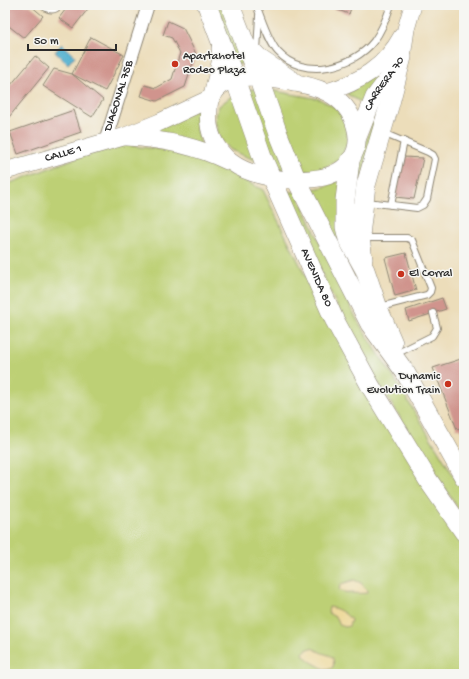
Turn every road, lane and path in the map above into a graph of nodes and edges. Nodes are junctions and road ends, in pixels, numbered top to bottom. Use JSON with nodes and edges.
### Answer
{"nodes":[{"id":1,"x":42,"y":5,"type":"edge"},
{"id":2,"x":60,"y":5,"type":"edge"},
{"id":3,"x":148,"y":5,"type":"edge"},
{"id":4,"x":206,"y":5,"type":"edge"},
{"id":5,"x":230,"y":5,"type":"edge"},
{"id":6,"x":256,"y":5,"type":"edge"},
{"id":7,"x":391,"y":5,"type":"edge"},
{"id":8,"x":413,"y":5,"type":"edge"},
{"id":9,"x":259,"y":13,"type":"junction"},
{"id":10,"x":406,"y":29,"type":"junction"},
{"id":11,"x":221,"y":43,"type":"junction"},
{"id":12,"x":252,"y":51,"type":"junction"},
{"id":13,"x":402,"y":57,"type":"junction"},
{"id":14,"x":258,"y":77,"type":"junction"},
{"id":15,"x":235,"y":79,"type":"junction"},
{"id":16,"x":294,"y":82,"type":"junction"},
{"id":17,"x":327,"y":92,"type":"junction"},
{"id":18,"x":213,"y":95,"type":"junction"},
{"id":19,"x":381,"y":132,"type":"junction"},
{"id":20,"x":123,"y":137,"type":"junction"},
{"id":21,"x":358,"y":137,"type":"junction"},
{"id":22,"x":404,"y":141,"type":"junction"},
{"id":23,"x":105,"y":142,"type":"junction"},
{"id":24,"x":350,"y":161,"type":"junction"},
{"id":25,"x":232,"y":163,"type":"junction"},
{"id":26,"x":5,"y":171,"type":"edge"},
{"id":27,"x":271,"y":177,"type":"junction"},
{"id":28,"x":297,"y":181,"type":"junction"},
{"id":29,"x":363,"y":202,"type":"junction"},
{"id":30,"x":391,"y":205,"type":"junction"},
{"id":31,"x":360,"y":238,"type":"junction"},
{"id":32,"x":365,"y":270,"type":"junction"},
{"id":33,"x":427,"y":295,"type":"junction"},
{"id":34,"x":429,"y":302,"type":"dead end"},
{"id":35,"x":378,"y":308,"type":"junction"},
{"id":36,"x":433,"y":313,"type":"dead end"},
{"id":37,"x":398,"y":353,"type":"junction"},
{"id":38,"x":405,"y":372,"type":"junction"},
{"id":39,"x":464,"y":477,"type":"edge"},
{"id":40,"x":464,"y":532,"type":"edge"}],
"edges":[{"from":1,"to":2,"type":"lane"},
{"from":3,"to":23,"type":"street","name":"DIAGONAL 75B"},
{"from":4,"to":11,"type":"main road","name":"AVENIDA 80"},
{"from":5,"to":12,"type":"main road"},
{"from":6,"to":9,"type":"lane"},
{"from":7,"to":9,"type":"lane"},
{"from":8,"to":10,"type":"main road","name":"CARRERA 70"},
{"from":9,"to":12,"type":"lane"},
{"from":10,"to":13,"type":"main road","name":"CARRERA 70"},
{"from":10,"to":17,"type":"main road","name":"CARRERA 70"},
{"from":11,"to":15,"type":"main road","name":"AVENIDA 80"},
{"from":11,"to":18,"type":"main road"},
{"from":12,"to":14,"type":"main road"},
{"from":12,"to":16,"type":"main road"},
{"from":13,"to":19,"type":"main road"},
{"from":13,"to":21,"type":"main road","name":"CARRERA 70"},
{"from":14,"to":15,"type":"main road"},
{"from":14,"to":16,"type":"main road"},
{"from":14,"to":28,"type":"main road"},
{"from":15,"to":18,"type":"main road","name":"CALLE 1"},
{"from":15,"to":27,"type":"main road","name":"AVENIDA 80"},
{"from":16,"to":17,"type":"main road"},
{"from":17,"to":21,"type":"main road"},
{"from":18,"to":20,"type":"main road","name":"CALLE 1"},
{"from":18,"to":25,"type":"main road"},
{"from":19,"to":22,"type":"lane"},
{"from":19,"to":29,"type":"main road"},
{"from":20,"to":23,"type":"main road","name":"CALLE 1"},
{"from":20,"to":25,"type":"main road","name":"CALLE 1"},
{"from":21,"to":24,"type":"main road","name":"CARRERA 70"},
{"from":22,"to":30,"type":"lane"},
{"from":22,"to":30,"type":"lane"},
{"from":23,"to":26,"type":"main road","name":"CALLE 1"},
{"from":24,"to":28,"type":"main road","name":"CALLE 1"},
{"from":24,"to":32,"type":"main road"},
{"from":25,"to":27,"type":"main road","name":"CALLE 1"},
{"from":27,"to":28,"type":"main road","name":"CALLE 1"},
{"from":27,"to":40,"type":"main road","name":"AVENIDA 80"},
{"from":28,"to":38,"type":"main road"},
{"from":29,"to":30,"type":"lane"},
{"from":29,"to":31,"type":"main road"},
{"from":31,"to":32,"type":"main road"},
{"from":31,"to":33,"type":"lane"},
{"from":32,"to":35,"type":"main road"},
{"from":33,"to":34,"type":"lane"},
{"from":33,"to":35,"type":"lane"},
{"from":35,"to":37,"type":"main road"},
{"from":36,"to":37,"type":"lane"},
{"from":37,"to":38,"type":"main road"},
{"from":38,"to":39,"type":"main road"}]}
